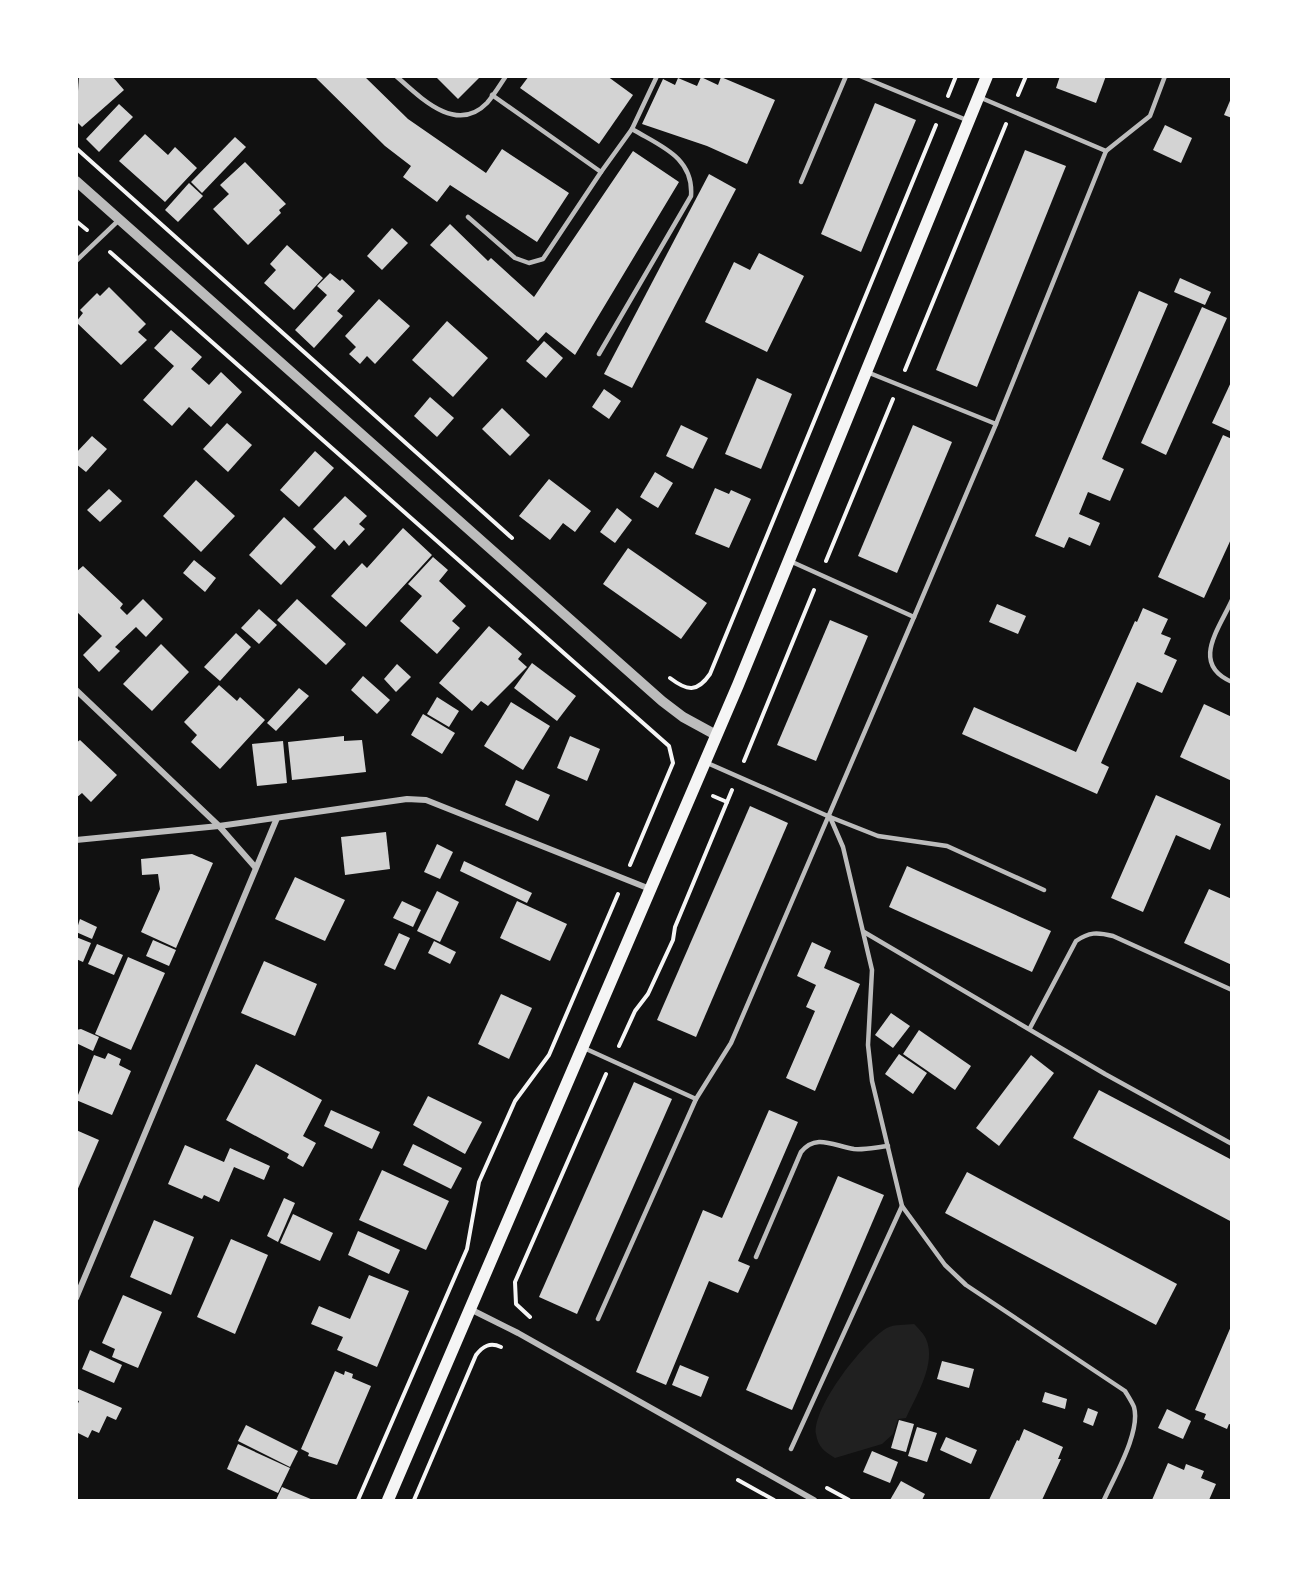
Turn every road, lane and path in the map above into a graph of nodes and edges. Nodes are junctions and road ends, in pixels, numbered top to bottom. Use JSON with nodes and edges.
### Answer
{"nodes":[{"id":1,"x":396,"y":76,"type":"edge"},
{"id":2,"x":506,"y":76,"type":"edge"},
{"id":3,"x":657,"y":76,"type":"edge"},
{"id":4,"x":846,"y":76,"type":"edge"},
{"id":5,"x":860,"y":76,"type":"edge"},
{"id":6,"x":956,"y":76,"type":"edge"},
{"id":7,"x":987,"y":76,"type":"edge"},
{"id":8,"x":1026,"y":76,"type":"edge"},
{"id":9,"x":1165,"y":76,"type":"edge"},
{"id":10,"x":492,"y":95,"type":"junction"},
{"id":11,"x":979,"y":97,"type":"junction"},
{"id":12,"x":942,"y":110,"type":"junction"},
{"id":13,"x":1011,"y":111,"type":"junction"},
{"id":14,"x":969,"y":121,"type":"junction"},
{"id":15,"x":632,"y":129,"type":"junction"},
{"id":16,"x":76,"y":148,"type":"edge"},
{"id":17,"x":1106,"y":151,"type":"junction"},
{"id":18,"x":601,"y":172,"type":"junction"},
{"id":19,"x":76,"y":181,"type":"edge"},
{"id":20,"x":801,"y":182,"type":"dead end"},
{"id":21,"x":468,"y":217,"type":"dead end"},
{"id":22,"x":119,"y":220,"type":"junction"},
{"id":23,"x":76,"y":221,"type":"edge"},
{"id":24,"x":98,"y":240,"type":"junction"},
{"id":25,"x":76,"y":261,"type":"edge"},
{"id":26,"x":598,"y":354,"type":"dead end"},
{"id":27,"x":867,"y":372,"type":"junction"},
{"id":28,"x":899,"y":385,"type":"junction"},
{"id":29,"x":996,"y":424,"type":"junction"},
{"id":30,"x":518,"y":543,"type":"dead end"},
{"id":31,"x":788,"y":560,"type":"junction"},
{"id":32,"x":821,"y":574,"type":"junction"},
{"id":33,"x":1232,"y":600,"type":"edge"},
{"id":34,"x":914,"y":617,"type":"junction"},
{"id":35,"x":666,"y":676,"type":"dead end"},
{"id":36,"x":1232,"y":682,"type":"edge"},
{"id":37,"x":76,"y":690,"type":"edge"},
{"id":38,"x":716,"y":735,"type":"junction"},
{"id":39,"x":705,"y":762,"type":"junction"},
{"id":40,"x":738,"y":776,"type":"junction"},
{"id":41,"x":830,"y":817,"type":"junction"},
{"id":42,"x":277,"y":818,"type":"junction"},
{"id":43,"x":219,"y":826,"type":"junction"},
{"id":44,"x":76,"y":840,"type":"edge"},
{"id":45,"x":255,"y":867,"type":"junction"},
{"id":46,"x":624,"y":879,"type":"junction"},
{"id":47,"x":651,"y":890,"type":"junction"},
{"id":48,"x":1044,"y":890,"type":"dead end"},
{"id":49,"x":864,"y":932,"type":"junction"},
{"id":50,"x":1232,"y":990,"type":"edge"},
{"id":51,"x":1030,"y":1028,"type":"junction"},
{"id":52,"x":584,"y":1047,"type":"junction"},
{"id":53,"x":612,"y":1061,"type":"junction"},
{"id":54,"x":696,"y":1100,"type":"junction"},
{"id":55,"x":1232,"y":1144,"type":"edge"},
{"id":56,"x":888,"y":1146,"type":"junction"},
{"id":57,"x":902,"y":1206,"type":"junction"},
{"id":58,"x":756,"y":1257,"type":"dead end"},
{"id":59,"x":76,"y":1298,"type":"edge"},
{"id":60,"x":470,"y":1309,"type":"junction"},
{"id":61,"x":598,"y":1319,"type":"dead end"},
{"id":62,"x":536,"y":1320,"type":"dead end"},
{"id":63,"x":510,"y":1351,"type":"dead end"},
{"id":64,"x":791,"y":1449,"type":"dead end"},
{"id":65,"x":733,"y":1478,"type":"dead end"},
{"id":66,"x":819,"y":1484,"type":"dead end"},
{"id":67,"x":358,"y":1500,"type":"edge"},
{"id":68,"x":388,"y":1500,"type":"edge"},
{"id":69,"x":414,"y":1500,"type":"edge"},
{"id":70,"x":774,"y":1500,"type":"edge"},
{"id":71,"x":814,"y":1500,"type":"edge"},
{"id":72,"x":849,"y":1500,"type":"edge"},
{"id":73,"x":1104,"y":1500,"type":"edge"}],
"edges":[{"from":1,"to":10,"type":"lane"},
{"from":2,"to":10,"type":"lane"},
{"from":3,"to":15,"type":"lane"},
{"from":4,"to":20,"type":"lane"},
{"from":5,"to":12,"type":"lane"},
{"from":6,"to":12,"type":"path"},
{"from":7,"to":11,"type":"main road"},
{"from":8,"to":13,"type":"path"},
{"from":9,"to":17,"type":"lane"},
{"from":10,"to":18,"type":"lane"},
{"from":11,"to":13,"type":"lane"},
{"from":11,"to":14,"type":"main road"},
{"from":12,"to":14,"type":"lane"},
{"from":12,"to":35,"type":"path"},
{"from":13,"to":17,"type":"lane"},
{"from":13,"to":28,"type":"path"},
{"from":14,"to":27,"type":"main road"},
{"from":15,"to":18,"type":"lane"},
{"from":15,"to":26,"type":"lane"},
{"from":16,"to":30,"type":"path"},
{"from":17,"to":29,"type":"lane"},
{"from":18,"to":21,"type":"lane"},
{"from":19,"to":22,"type":"street"},
{"from":22,"to":24,"type":"lane"},
{"from":22,"to":38,"type":"street"},
{"from":23,"to":24,"type":"path"},
{"from":24,"to":25,"type":"lane"},
{"from":24,"to":46,"type":"path"},
{"from":27,"to":28,"type":"lane"},
{"from":27,"to":31,"type":"main road"},
{"from":28,"to":29,"type":"lane"},
{"from":28,"to":32,"type":"path"},
{"from":29,"to":34,"type":"lane"},
{"from":31,"to":32,"type":"lane"},
{"from":31,"to":38,"type":"main road"},
{"from":32,"to":34,"type":"lane"},
{"from":32,"to":40,"type":"path"},
{"from":33,"to":36,"type":"lane"},
{"from":34,"to":41,"type":"lane"},
{"from":37,"to":43,"type":"street"},
{"from":38,"to":39,"type":"main road"},
{"from":39,"to":40,"type":"lane"},
{"from":39,"to":47,"type":"main road"},
{"from":40,"to":41,"type":"lane"},
{"from":40,"to":53,"type":"path"},
{"from":41,"to":48,"type":"lane"},
{"from":41,"to":49,"type":"lane"},
{"from":41,"to":54,"type":"lane"},
{"from":42,"to":43,"type":"street"},
{"from":42,"to":45,"type":"street"},
{"from":42,"to":46,"type":"street"},
{"from":43,"to":44,"type":"street"},
{"from":43,"to":45,"type":"street"},
{"from":45,"to":59,"type":"street"},
{"from":46,"to":47,"type":"street"},
{"from":46,"to":67,"type":"path"},
{"from":47,"to":52,"type":"main road"},
{"from":49,"to":51,"type":"lane"},
{"from":49,"to":56,"type":"lane"},
{"from":50,"to":51,"type":"lane"},
{"from":51,"to":55,"type":"lane"},
{"from":52,"to":53,"type":"lane"},
{"from":52,"to":60,"type":"main road"},
{"from":53,"to":54,"type":"lane"},
{"from":53,"to":62,"type":"path"},
{"from":54,"to":61,"type":"lane"},
{"from":56,"to":57,"type":"lane"},
{"from":56,"to":58,"type":"lane"},
{"from":57,"to":64,"type":"lane"},
{"from":57,"to":73,"type":"lane"},
{"from":60,"to":68,"type":"main road"},
{"from":60,"to":71,"type":"street"},
{"from":63,"to":69,"type":"path"},
{"from":65,"to":70,"type":"path"},
{"from":66,"to":72,"type":"path"}]}
